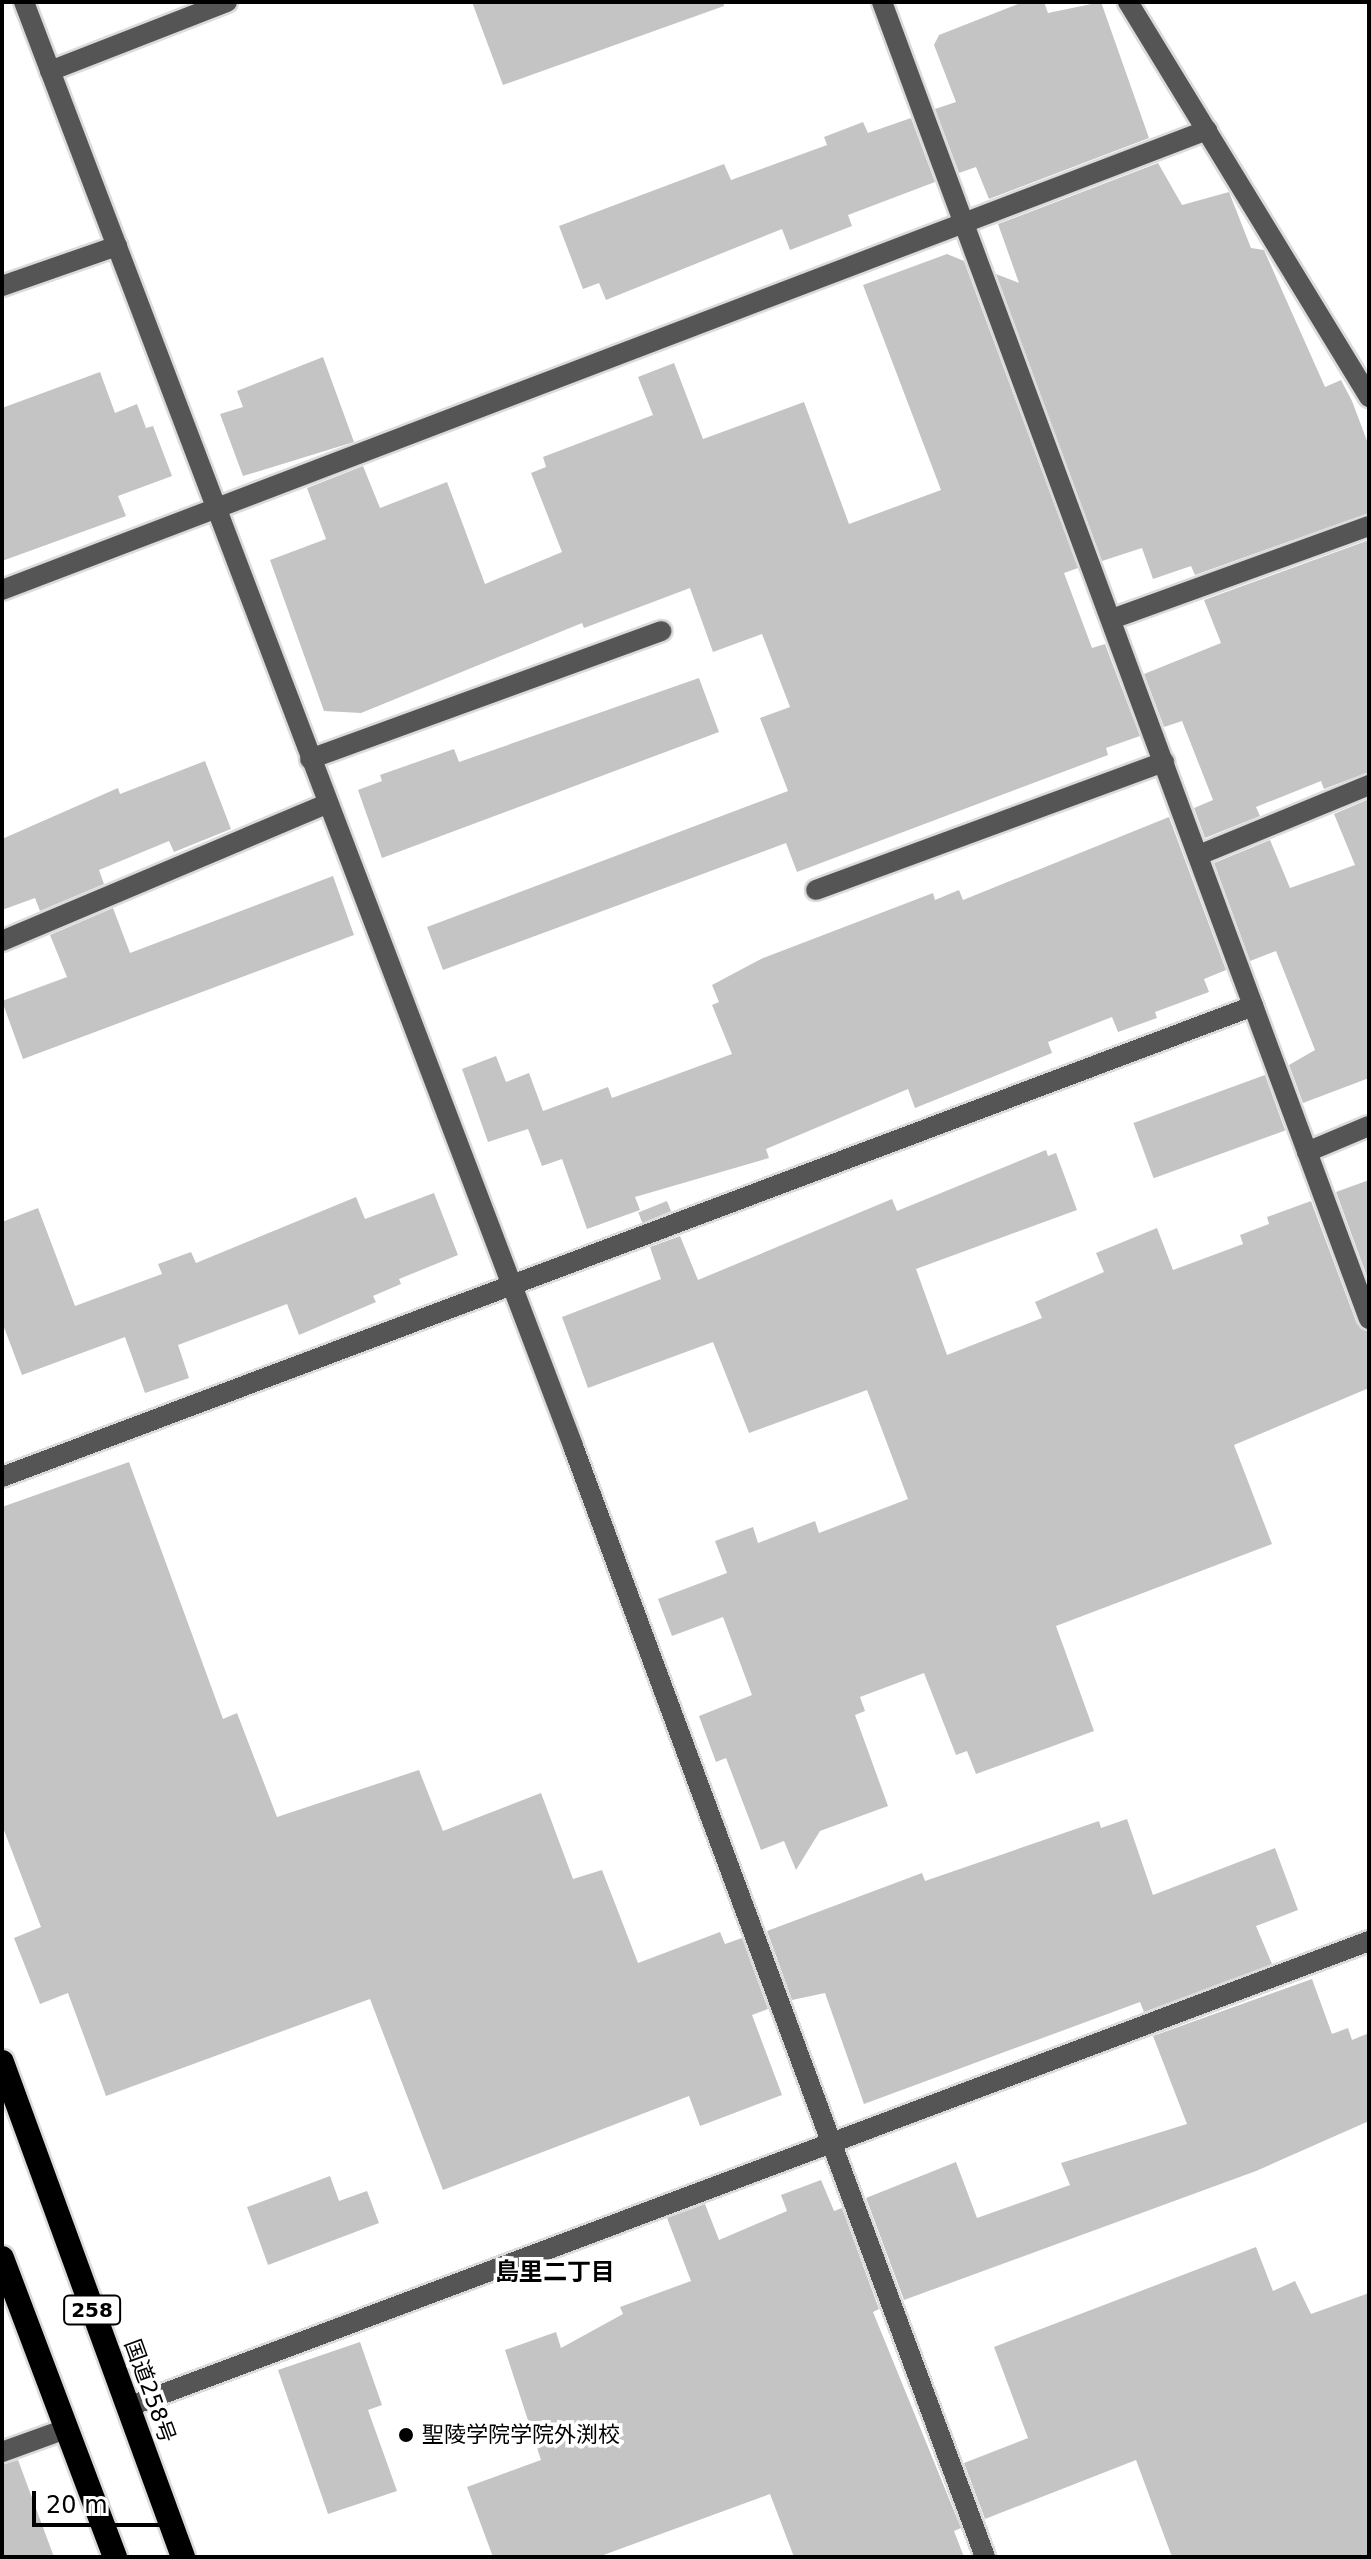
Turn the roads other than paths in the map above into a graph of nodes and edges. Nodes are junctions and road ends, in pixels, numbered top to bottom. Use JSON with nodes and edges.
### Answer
{"nodes":[{"id":1,"x":24,"y":2,"type":"edge"},
{"id":2,"x":227,"y":2,"type":"edge"},
{"id":3,"x":882,"y":2,"type":"edge"},
{"id":4,"x":1128,"y":2,"type":"edge"},
{"id":5,"x":50,"y":71,"type":"junction"},
{"id":6,"x":1207,"y":130,"type":"junction"},
{"id":7,"x":964,"y":223,"type":"junction"},
{"id":8,"x":117,"y":246,"type":"junction"},
{"id":9,"x":2,"y":286,"type":"edge"},
{"id":10,"x":1369,"y":397,"type":"edge"},
{"id":11,"x":217,"y":510,"type":"junction"},
{"id":12,"x":1369,"y":526,"type":"edge"},
{"id":13,"x":2,"y":590,"type":"edge"},
{"id":14,"x":1112,"y":619,"type":"junction"},
{"id":15,"x":661,"y":631,"type":"dead end"},
{"id":16,"x":310,"y":759,"type":"junction"},
{"id":17,"x":1164,"y":762,"type":"junction"},
{"id":18,"x":1369,"y":785,"type":"edge"},
{"id":19,"x":327,"y":804,"type":"junction"},
{"id":20,"x":1199,"y":855,"type":"junction"},
{"id":21,"x":816,"y":890,"type":"dead end"},
{"id":22,"x":2,"y":941,"type":"edge"},
{"id":23,"x":1253,"y":1006,"type":"junction"},
{"id":24,"x":1369,"y":1126,"type":"edge"},
{"id":25,"x":1307,"y":1152,"type":"junction"},
{"id":26,"x":507,"y":1284,"type":"junction"},
{"id":27,"x":1369,"y":1319,"type":"edge"},
{"id":28,"x":2,"y":1477,"type":"edge"},
{"id":29,"x":1369,"y":1941,"type":"edge"},
{"id":30,"x":2,"y":2062,"type":"edge"},
{"id":31,"x":834,"y":2142,"type":"junction"},
{"id":32,"x":2,"y":2258,"type":"edge"},
{"id":33,"x":128,"y":2407,"type":"junction"},
{"id":34,"x":66,"y":2429,"type":"junction"},
{"id":35,"x":2,"y":2452,"type":"edge"},
{"id":36,"x":115,"y":2557,"type":"edge"},
{"id":37,"x":183,"y":2557,"type":"edge"},
{"id":38,"x":985,"y":2557,"type":"edge"}],
"edges":[{"from":1,"to":5,"type":"street"},
{"from":2,"to":5,"type":"street"},
{"from":3,"to":7,"type":"street"},
{"from":4,"to":6,"type":"street"},
{"from":5,"to":8,"type":"street"},
{"from":6,"to":7,"type":"street"},
{"from":6,"to":10,"type":"street"},
{"from":7,"to":11,"type":"street"},
{"from":7,"to":14,"type":"street"},
{"from":8,"to":9,"type":"street"},
{"from":8,"to":11,"type":"street"},
{"from":11,"to":13,"type":"street"},
{"from":11,"to":16,"type":"street"},
{"from":12,"to":14,"type":"street"},
{"from":14,"to":17,"type":"street"},
{"from":15,"to":16,"type":"street"},
{"from":16,"to":19,"type":"street"},
{"from":17,"to":20,"type":"street"},
{"from":17,"to":21,"type":"street"},
{"from":18,"to":20,"type":"street"},
{"from":19,"to":22,"type":"street"},
{"from":19,"to":26,"type":"street"},
{"from":20,"to":23,"type":"street"},
{"from":23,"to":25,"type":"street"},
{"from":23,"to":26,"type":"street"},
{"from":24,"to":25,"type":"street"},
{"from":25,"to":27,"type":"street"},
{"from":26,"to":28,"type":"street"},
{"from":26,"to":31,"type":"street"},
{"from":29,"to":31,"type":"street"},
{"from":30,"to":33,"type":"highway","name":"国道258号","number":"258"},
{"from":31,"to":33,"type":"street"},
{"from":31,"to":38,"type":"street"},
{"from":32,"to":34,"type":"highway","number":"258"},
{"from":33,"to":37,"type":"highway","name":"国道258号","number":"258"},
{"from":34,"to":35,"type":"street"},
{"from":34,"to":36,"type":"highway","number":"258"}]}
